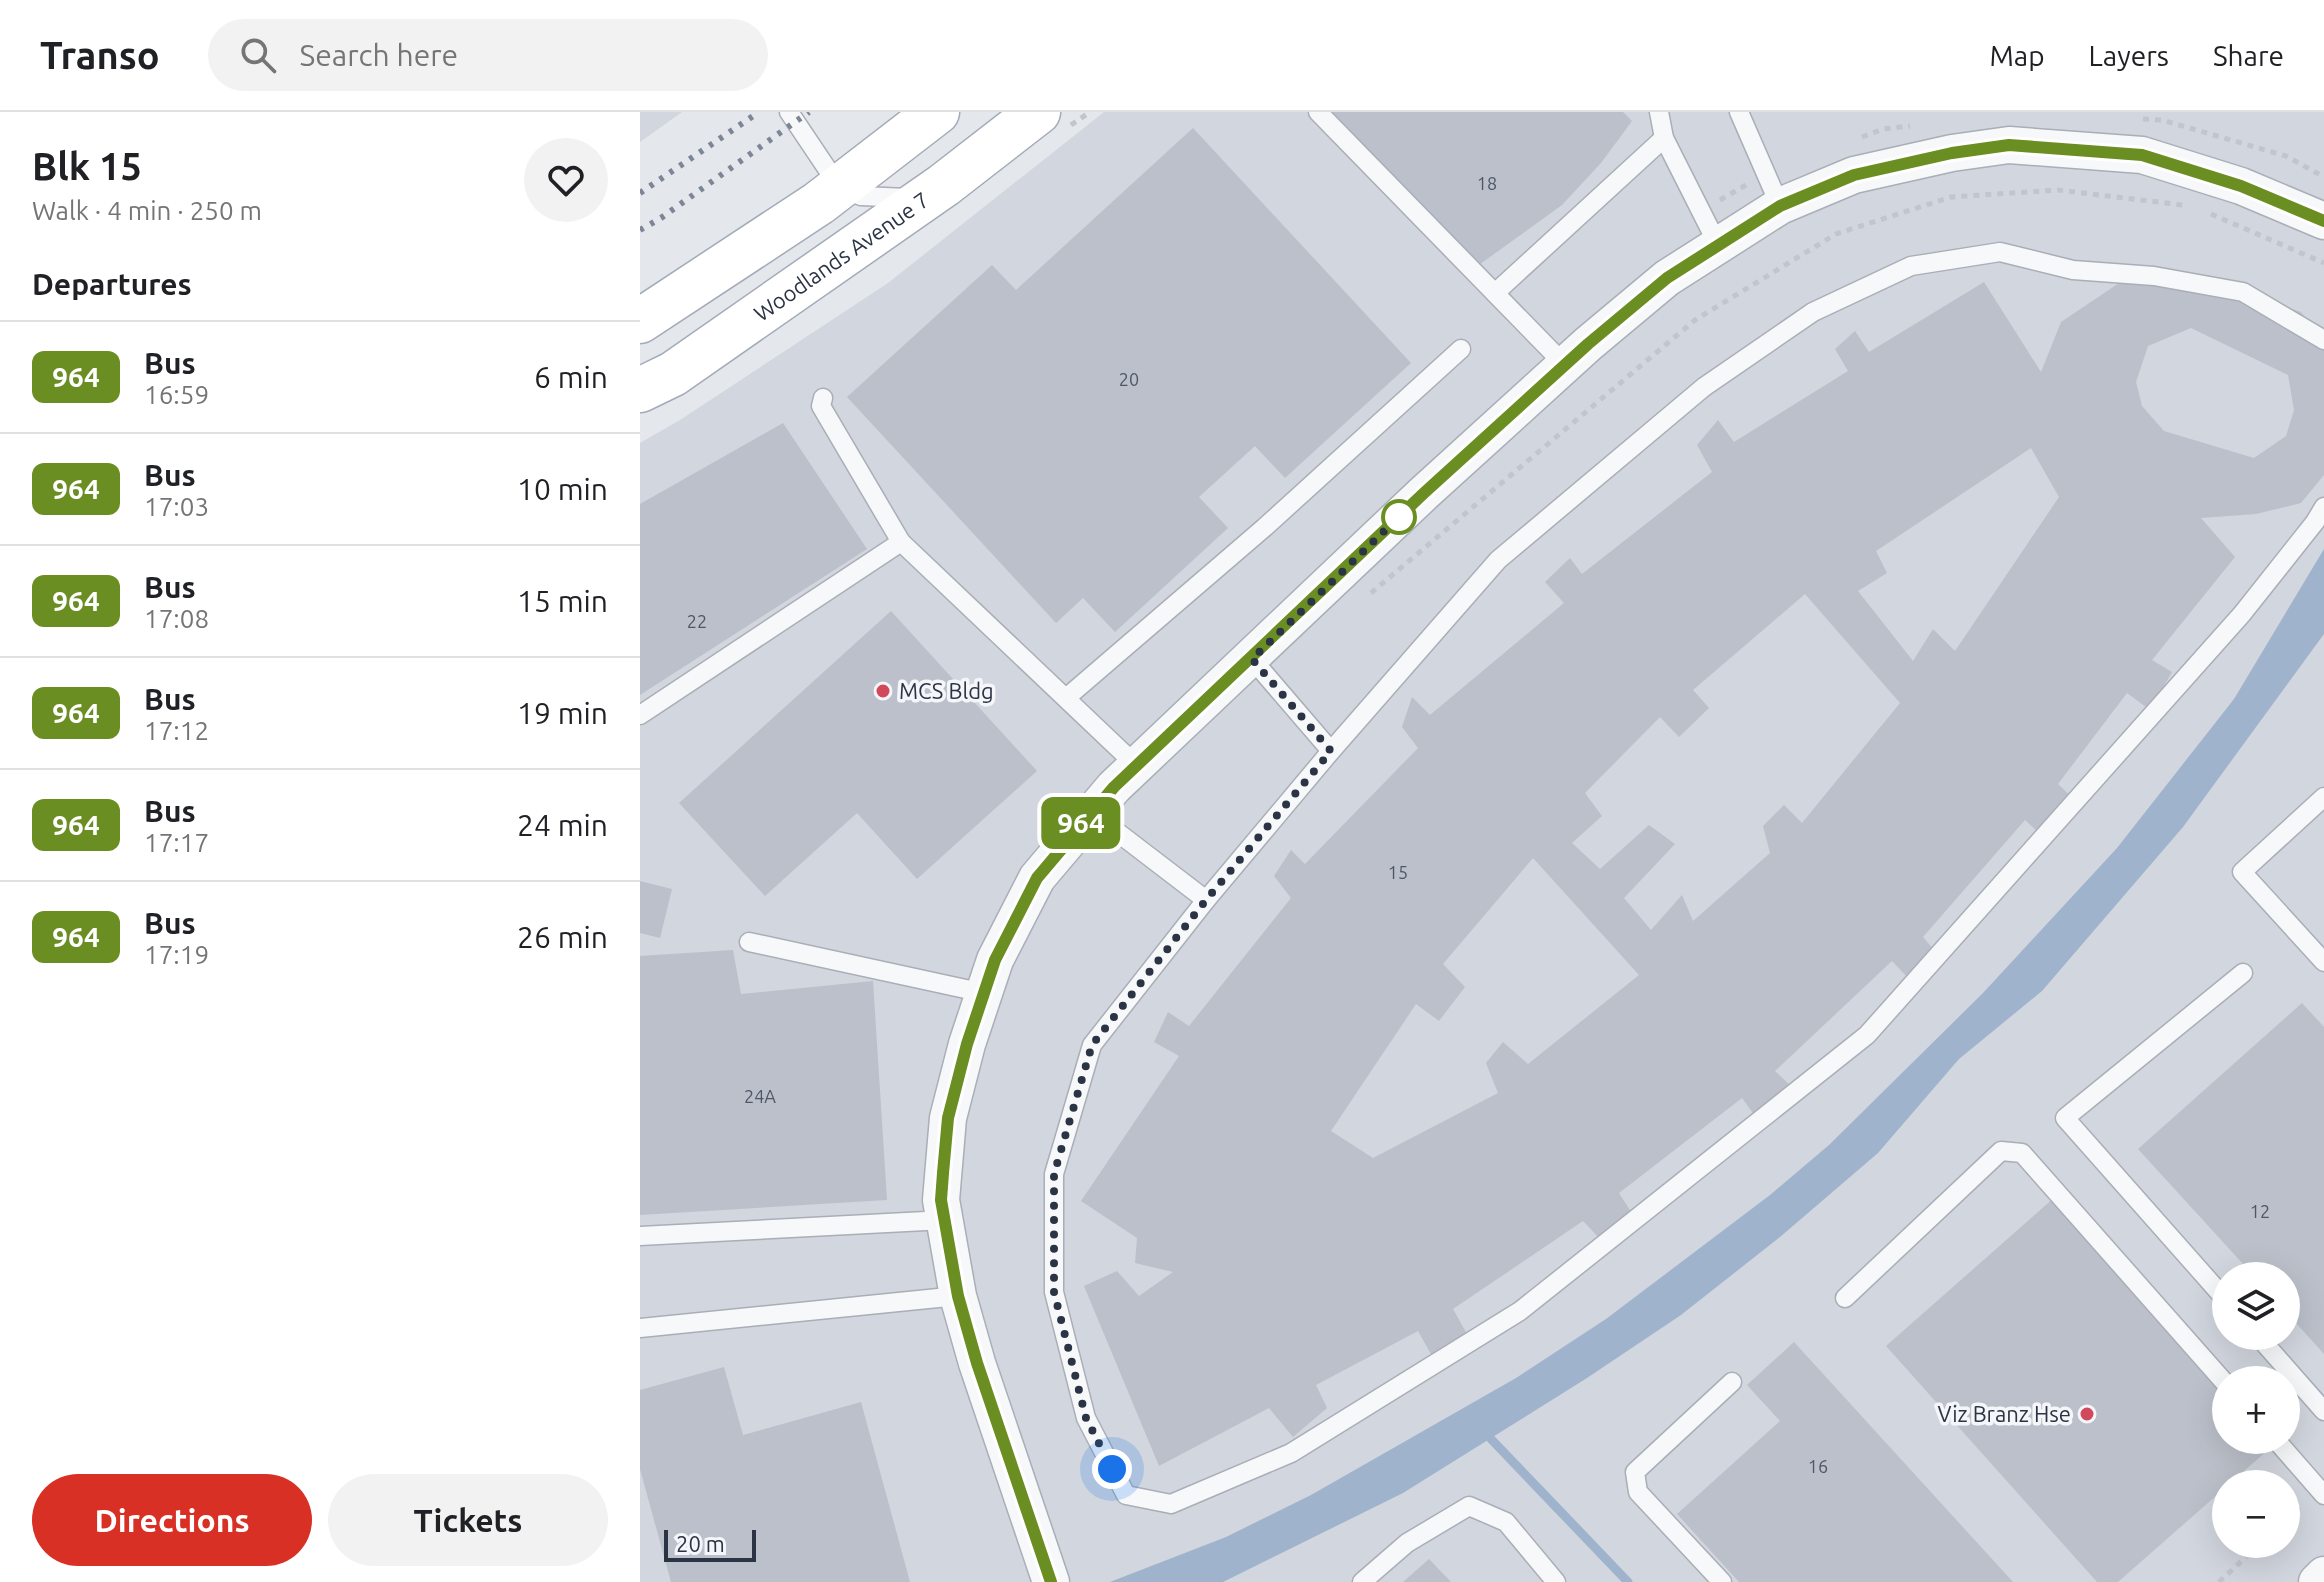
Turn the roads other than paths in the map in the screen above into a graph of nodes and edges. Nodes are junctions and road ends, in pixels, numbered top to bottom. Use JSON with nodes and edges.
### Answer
{"nodes":[{"id":1,"x":789,"y":112,"type":"edge"},
{"id":2,"x":937,"y":112,"type":"edge"},
{"id":3,"x":1038,"y":112,"type":"edge"},
{"id":4,"x":1318,"y":112,"type":"edge"},
{"id":5,"x":1659,"y":112,"type":"edge"},
{"id":6,"x":1739,"y":112,"type":"edge"},
{"id":7,"x":1664,"y":138,"type":"junction"},
{"id":8,"x":944,"y":185,"type":"junction"},
{"id":9,"x":840,"y":188,"type":"junction"},
{"id":10,"x":1780,"y":206,"type":"junction"},
{"id":11,"x":2324,"y":221,"type":"edge"},
{"id":12,"x":1718,"y":245,"type":"junction"},
{"id":13,"x":1495,"y":293,"type":"junction"},
{"id":14,"x":640,"y":321,"type":"edge"},
{"id":15,"x":2324,"y":340,"type":"edge"},
{"id":16,"x":1461,"y":349,"type":"dead end"},
{"id":17,"x":1565,"y":365,"type":"junction"},
{"id":18,"x":640,"y":390,"type":"edge"},
{"id":19,"x":823,"y":398,"type":"dead end"},
{"id":20,"x":2324,"y":507,"type":"edge"},
{"id":21,"x":901,"y":542,"type":"junction"},
{"id":22,"x":1252,"y":659,"type":"junction"},
{"id":23,"x":1066,"y":698,"type":"junction"},
{"id":24,"x":640,"y":715,"type":"edge"},
{"id":25,"x":1331,"y":751,"type":"junction"},
{"id":26,"x":1137,"y":766,"type":"junction"},
{"id":27,"x":2324,"y":797,"type":"edge"},
{"id":28,"x":1091,"y":812,"type":"junction"},
{"id":29,"x":1206,"y":900,"type":"junction"},
{"id":30,"x":749,"y":942,"type":"dead end"},
{"id":31,"x":2324,"y":962,"type":"edge"},
{"id":32,"x":2243,"y":973,"type":"dead end"},
{"id":33,"x":984,"y":993,"type":"junction"},
{"id":34,"x":945,"y":1220,"type":"junction"},
{"id":35,"x":640,"y":1236,"type":"edge"},
{"id":36,"x":2212,"y":1284,"type":"edge"},
{"id":37,"x":958,"y":1296,"type":"junction"},
{"id":38,"x":1845,"y":1298,"type":"dead end"},
{"id":39,"x":640,"y":1328,"type":"edge"},
{"id":40,"x":2270,"y":1350,"type":"edge"},
{"id":41,"x":2212,"y":1368,"type":"edge"},
{"id":42,"x":1732,"y":1382,"type":"dead end"},
{"id":43,"x":2324,"y":1411,"type":"edge"},
{"id":44,"x":2288,"y":1454,"type":"edge"},
{"id":45,"x":2324,"y":1495,"type":"edge"},
{"id":46,"x":2324,"y":1575,"type":"edge"},
{"id":47,"x":1051,"y":1582,"type":"edge"},
{"id":48,"x":1362,"y":1582,"type":"edge"},
{"id":49,"x":1556,"y":1582,"type":"edge"},
{"id":50,"x":1722,"y":1582,"type":"edge"},
{"id":51,"x":2317,"y":1582,"type":"edge"}],
"edges":[{"from":1,"to":9,"type":"lane"},
{"from":2,"to":9,"type":"main road"},
{"from":3,"to":8,"type":"main road","name":"Woodlands Avenue 7"},
{"from":4,"to":13,"type":"lane"},
{"from":5,"to":7,"type":"lane"},
{"from":6,"to":10,"type":"lane"},
{"from":7,"to":12,"type":"lane"},
{"from":7,"to":13,"type":"lane"},
{"from":8,"to":9,"type":"lane"},
{"from":8,"to":18,"type":"main road","name":"Woodlands Avenue 7"},
{"from":9,"to":14,"type":"main road"},
{"from":10,"to":11,"type":"street"},
{"from":10,"to":12,"type":"street"},
{"from":12,"to":17,"type":"street"},
{"from":13,"to":17,"type":"lane"},
{"from":15,"to":25,"type":"lane"},
{"from":16,"to":23,"type":"lane"},
{"from":17,"to":22,"type":"street"},
{"from":19,"to":21,"type":"lane"},
{"from":20,"to":29,"type":"lane"},
{"from":21,"to":23,"type":"lane"},
{"from":21,"to":24,"type":"lane"},
{"from":22,"to":25,"type":"lane"},
{"from":22,"to":26,"type":"street"},
{"from":23,"to":26,"type":"lane"},
{"from":25,"to":29,"type":"lane"},
{"from":26,"to":28,"type":"street"},
{"from":27,"to":31,"type":"lane"},
{"from":28,"to":29,"type":"lane"},
{"from":28,"to":33,"type":"street"},
{"from":30,"to":33,"type":"lane"},
{"from":32,"to":36,"type":"lane"},
{"from":33,"to":34,"type":"street"},
{"from":34,"to":35,"type":"lane"},
{"from":34,"to":37,"type":"street"},
{"from":37,"to":39,"type":"lane"},
{"from":37,"to":47,"type":"street"},
{"from":38,"to":41,"type":"lane"},
{"from":40,"to":43,"type":"lane"},
{"from":42,"to":50,"type":"lane"},
{"from":44,"to":45,"type":"lane"},
{"from":46,"to":51,"type":"street"},
{"from":48,"to":49,"type":"lane"}]}
